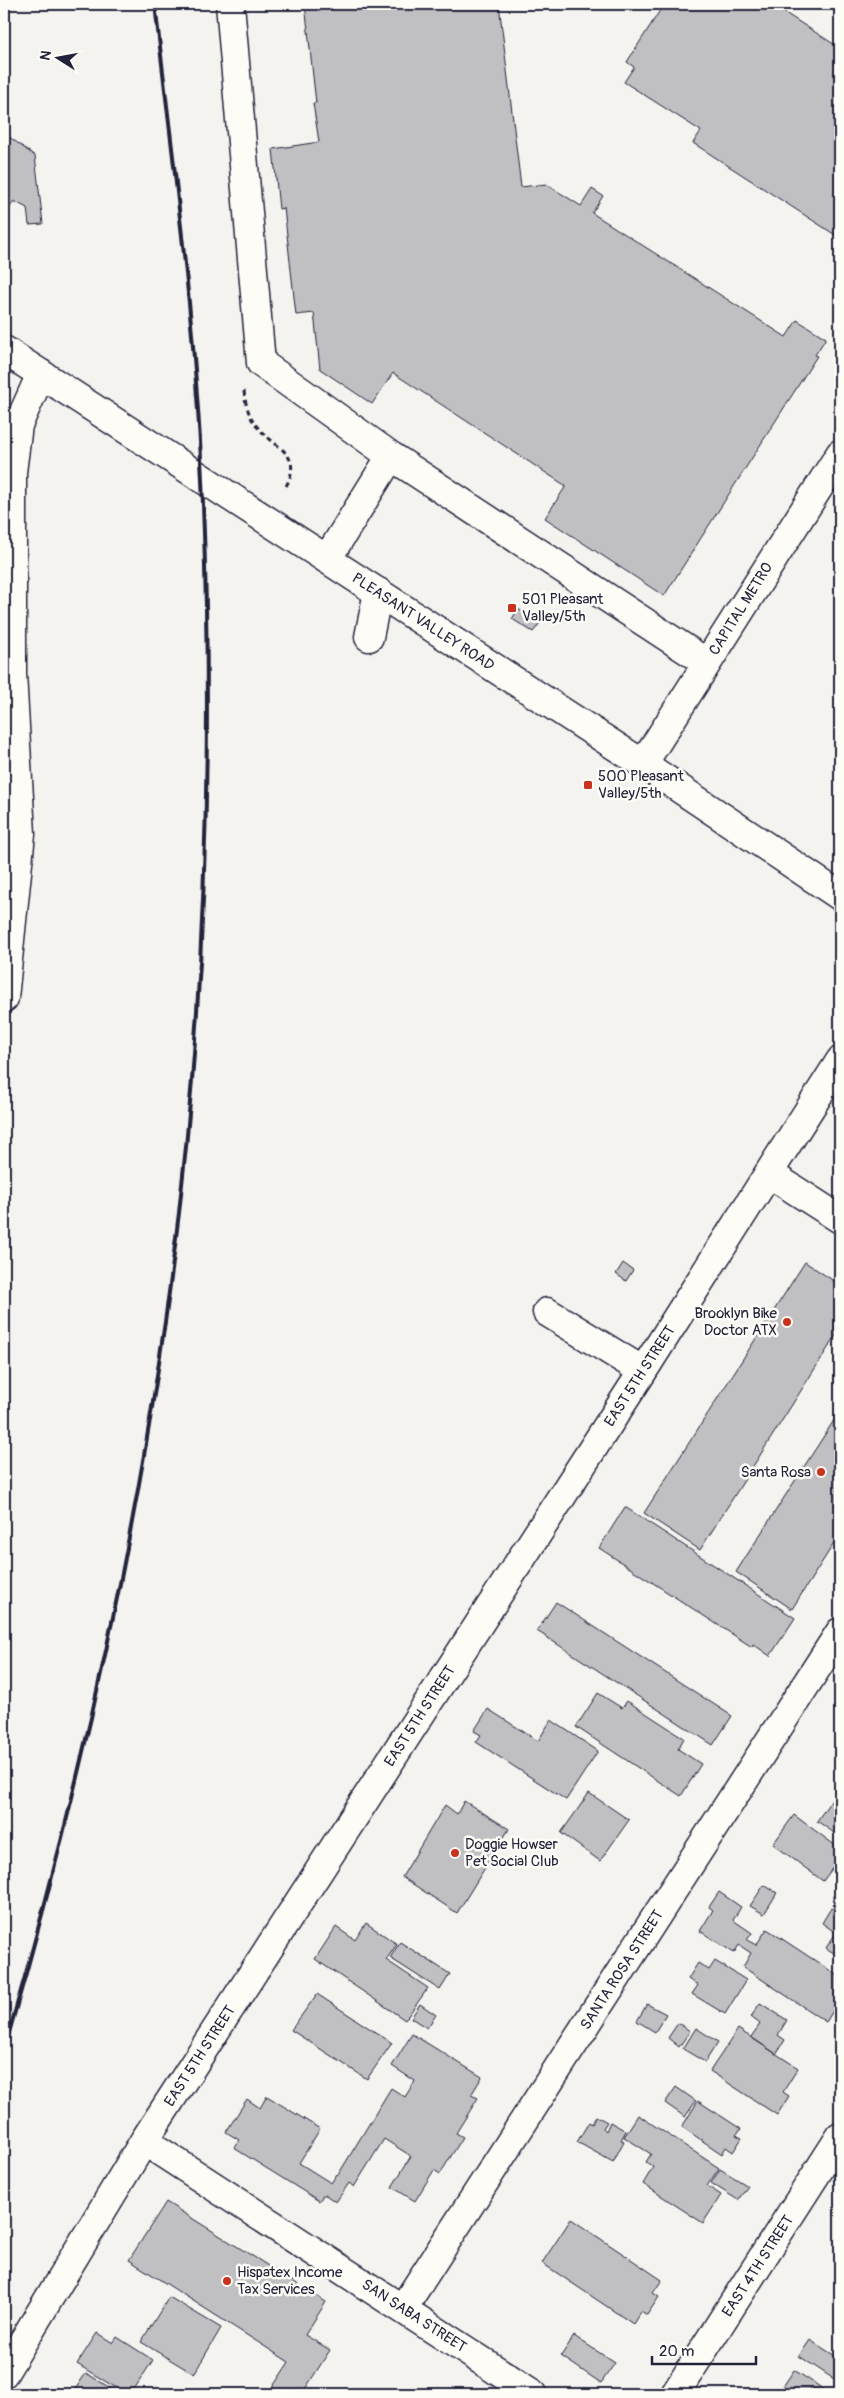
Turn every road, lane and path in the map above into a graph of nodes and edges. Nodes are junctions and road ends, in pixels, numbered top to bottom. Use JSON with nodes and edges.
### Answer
{"nodes":[{"id":1,"x":230,"y":4,"type":"edge"},
{"id":2,"x":4,"y":350,"type":"edge"},
{"id":3,"x":41,"y":374,"type":"junction"},
{"id":4,"x":840,"y":454,"type":"edge"},
{"id":5,"x":391,"y":456,"type":"junction"},
{"id":6,"x":327,"y":559,"type":"junction"},
{"id":7,"x":378,"y":592,"type":"junction"},
{"id":8,"x":369,"y":637,"type":"dead end"},
{"id":9,"x":707,"y":663,"type":"junction"},
{"id":10,"x":643,"y":764,"type":"junction"},
{"id":11,"x":840,"y":896,"type":"edge"},
{"id":12,"x":4,"y":998,"type":"edge"},
{"id":13,"x":840,"y":1061,"type":"edge"},
{"id":14,"x":770,"y":1174,"type":"junction"},
{"id":15,"x":837,"y":1209,"type":"edge"},
{"id":16,"x":546,"y":1312,"type":"dead end"},
{"id":17,"x":644,"y":1371,"type":"junction"},
{"id":18,"x":840,"y":1632,"type":"edge"},
{"id":19,"x":840,"y":2137,"type":"edge"},
{"id":20,"x":144,"y":2142,"type":"junction"},
{"id":21,"x":403,"y":2308,"type":"junction"},
{"id":22,"x":4,"y":2374,"type":"edge"},
{"id":23,"x":533,"y":2394,"type":"edge"},
{"id":24,"x":675,"y":2394,"type":"edge"}],
"edges":[{"from":1,"to":5,"type":"street"},
{"from":2,"to":3,"type":"street","name":"PLEASANT VALLEY ROAD"},
{"from":3,"to":6,"type":"street","name":"PLEASANT VALLEY ROAD"},
{"from":3,"to":12,"type":"street"},
{"from":4,"to":9,"type":"street","name":"CAPITAL METRO"},
{"from":5,"to":6,"type":"street"},
{"from":5,"to":9,"type":"street"},
{"from":6,"to":7,"type":"street","name":"PLEASANT VALLEY ROAD"},
{"from":7,"to":8,"type":"street"},
{"from":7,"to":10,"type":"street","name":"PLEASANT VALLEY ROAD"},
{"from":9,"to":10,"type":"street","name":"CAPITAL METRO"},
{"from":10,"to":11,"type":"street","name":"PLEASANT VALLEY ROAD"},
{"from":13,"to":14,"type":"street","name":"EAST 5TH STREET"},
{"from":14,"to":15,"type":"street"},
{"from":14,"to":17,"type":"street","name":"EAST 5TH STREET"},
{"from":16,"to":17,"type":"street"},
{"from":17,"to":20,"type":"street","name":"EAST 5TH STREET"},
{"from":18,"to":21,"type":"street","name":"SANTA ROSA STREET"},
{"from":19,"to":24,"type":"street","name":"EAST 4TH STREET"},
{"from":20,"to":21,"type":"street","name":"SAN SABA STREET"},
{"from":20,"to":22,"type":"street","name":"EAST 5TH STREET"},
{"from":21,"to":23,"type":"street","name":"SAN SABA STREET"}]}
